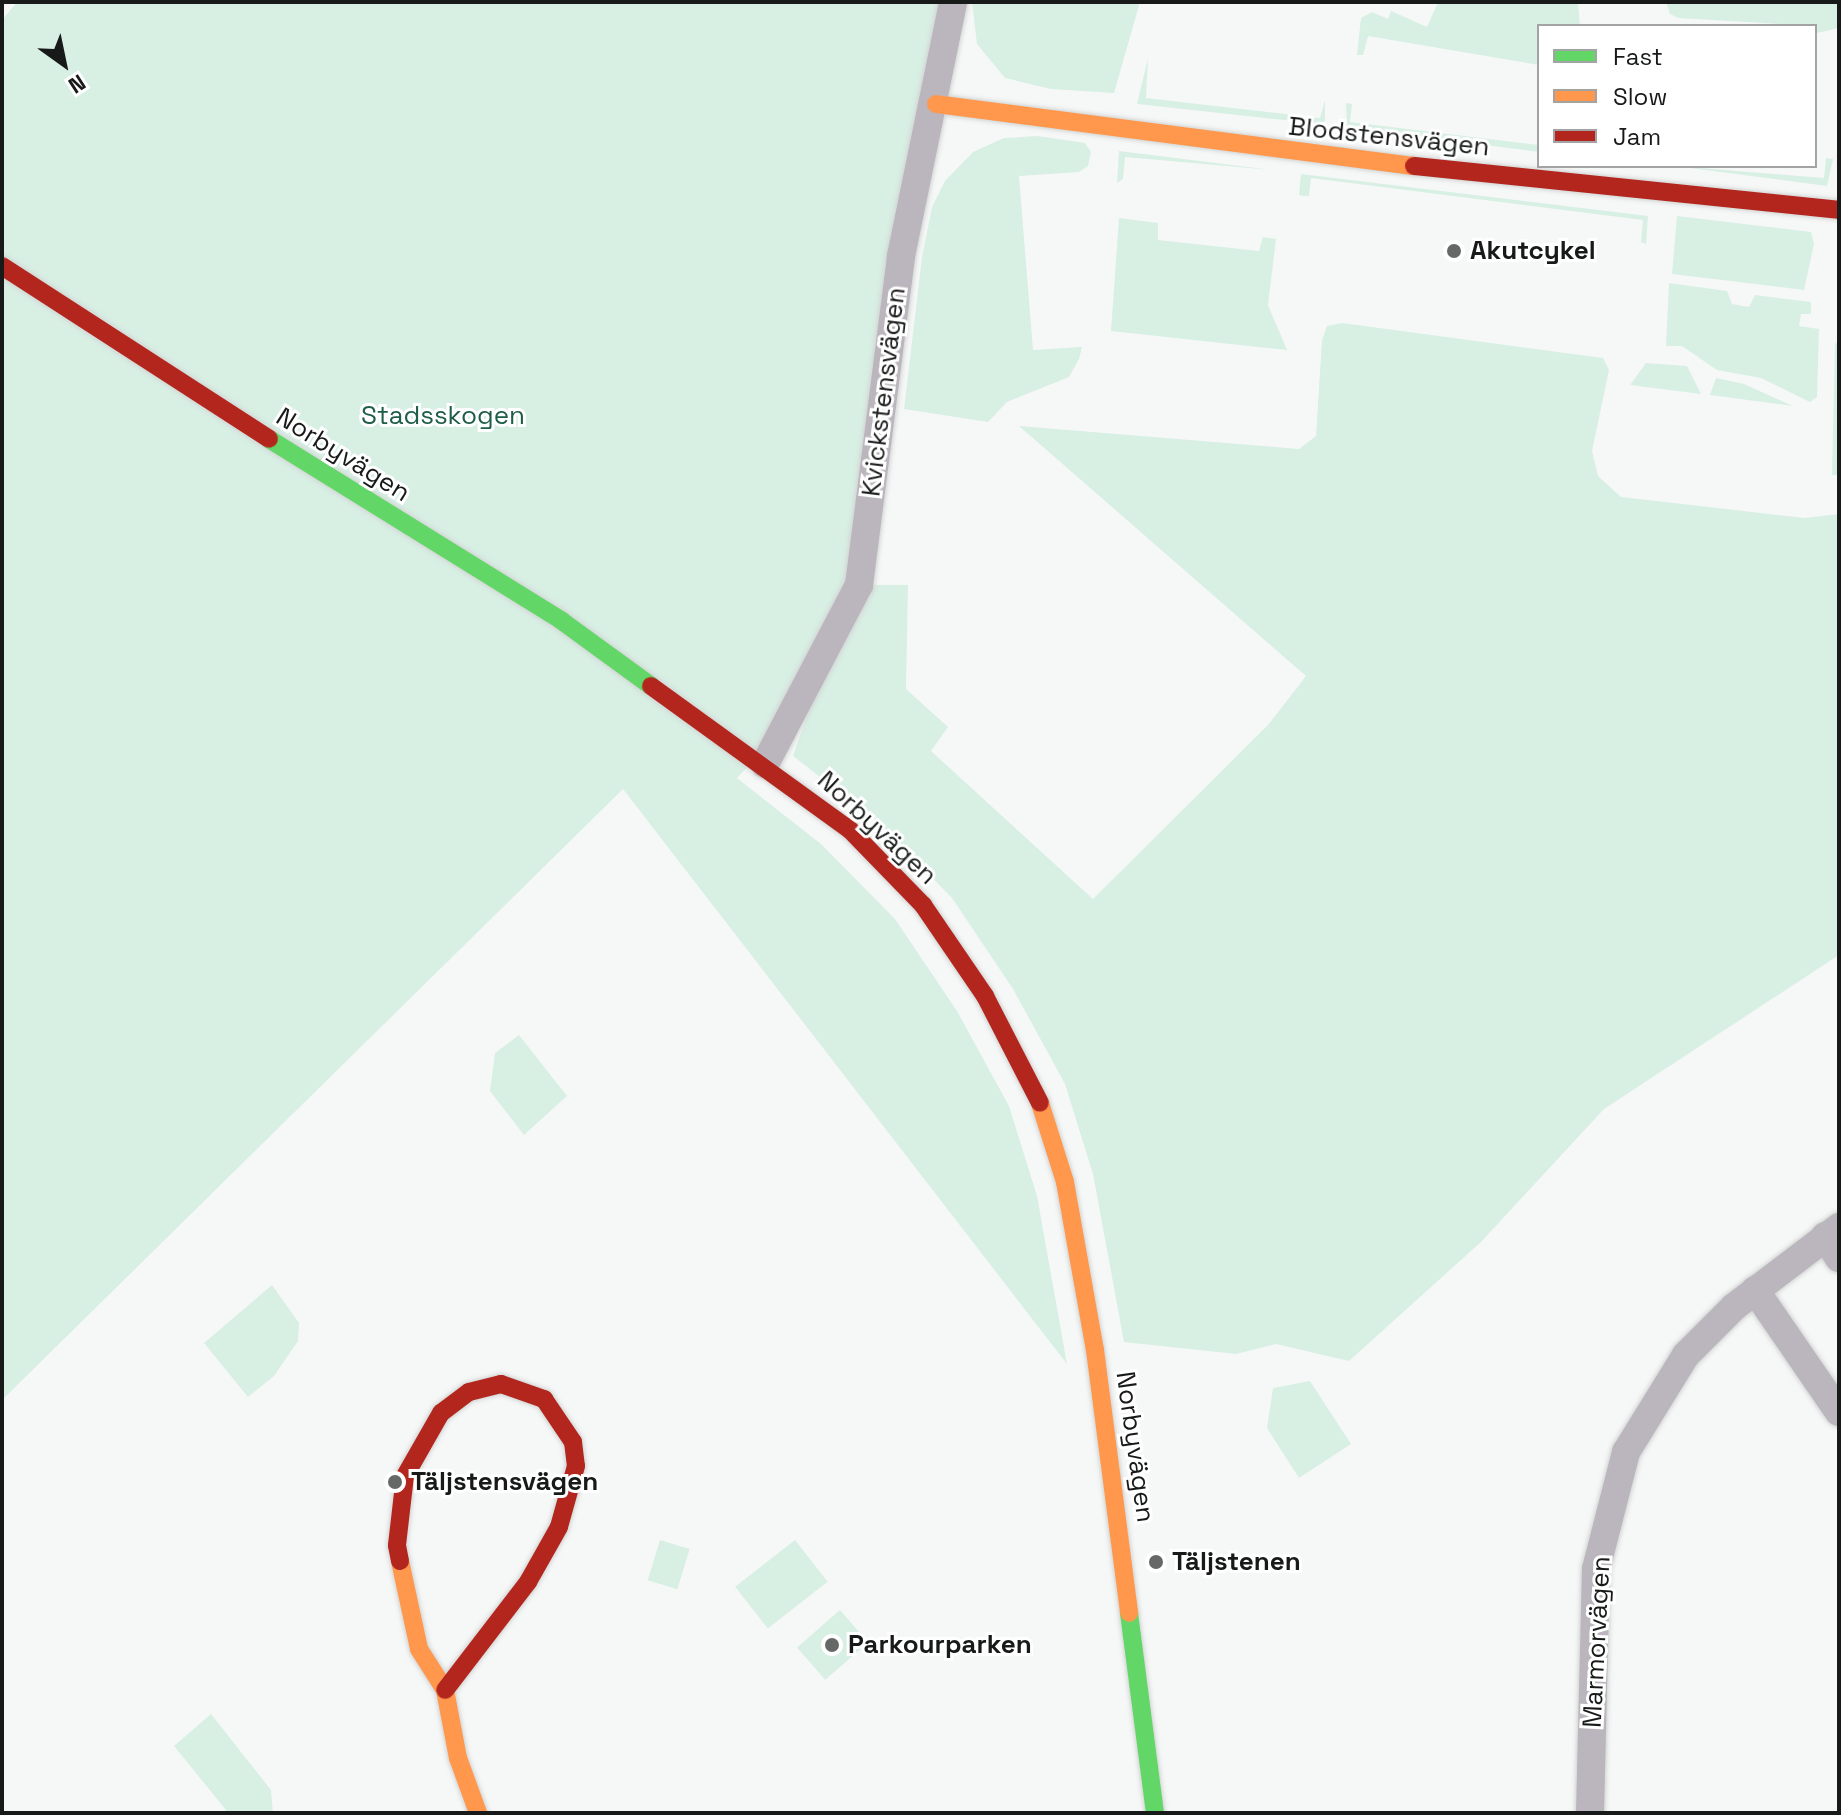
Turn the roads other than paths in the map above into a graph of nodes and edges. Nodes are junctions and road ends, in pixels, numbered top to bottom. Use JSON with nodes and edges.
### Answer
{"nodes":[{"id":1,"x":953,"y":2,"type":"edge"},
{"id":2,"x":936,"y":104,"type":"junction"},
{"id":3,"x":1839,"y":210,"type":"edge"},
{"id":4,"x":2,"y":266,"type":"edge"},
{"id":5,"x":765,"y":764,"type":"junction"},
{"id":6,"x":1834,"y":1240,"type":"edge"},
{"id":7,"x":1755,"y":1290,"type":"junction"},
{"id":8,"x":1839,"y":1412,"type":"edge"},
{"id":9,"x":445,"y":1690,"type":"junction"},
{"id":10,"x":478,"y":1813,"type":"edge"},
{"id":11,"x":1155,"y":1813,"type":"edge"},
{"id":12,"x":1590,"y":1813,"type":"edge"}],
"edges":[{"from":1,"to":2,"type":"street","name":"Kvickstensvägen"},
{"from":2,"to":3,"type":"street","name":"Blodstensvägen"},
{"from":2,"to":5,"type":"street","name":"Kvickstensvägen"},
{"from":4,"to":5,"type":"street","name":"Norbyvägen"},
{"from":5,"to":11,"type":"street","name":"Norbyvägen"},
{"from":6,"to":7,"type":"street","name":"Marmorvägen"},
{"from":7,"to":8,"type":"street"},
{"from":7,"to":12,"type":"street","name":"Marmorvägen"},
{"from":9,"to":9,"type":"street"},
{"from":9,"to":10,"type":"street"}]}
